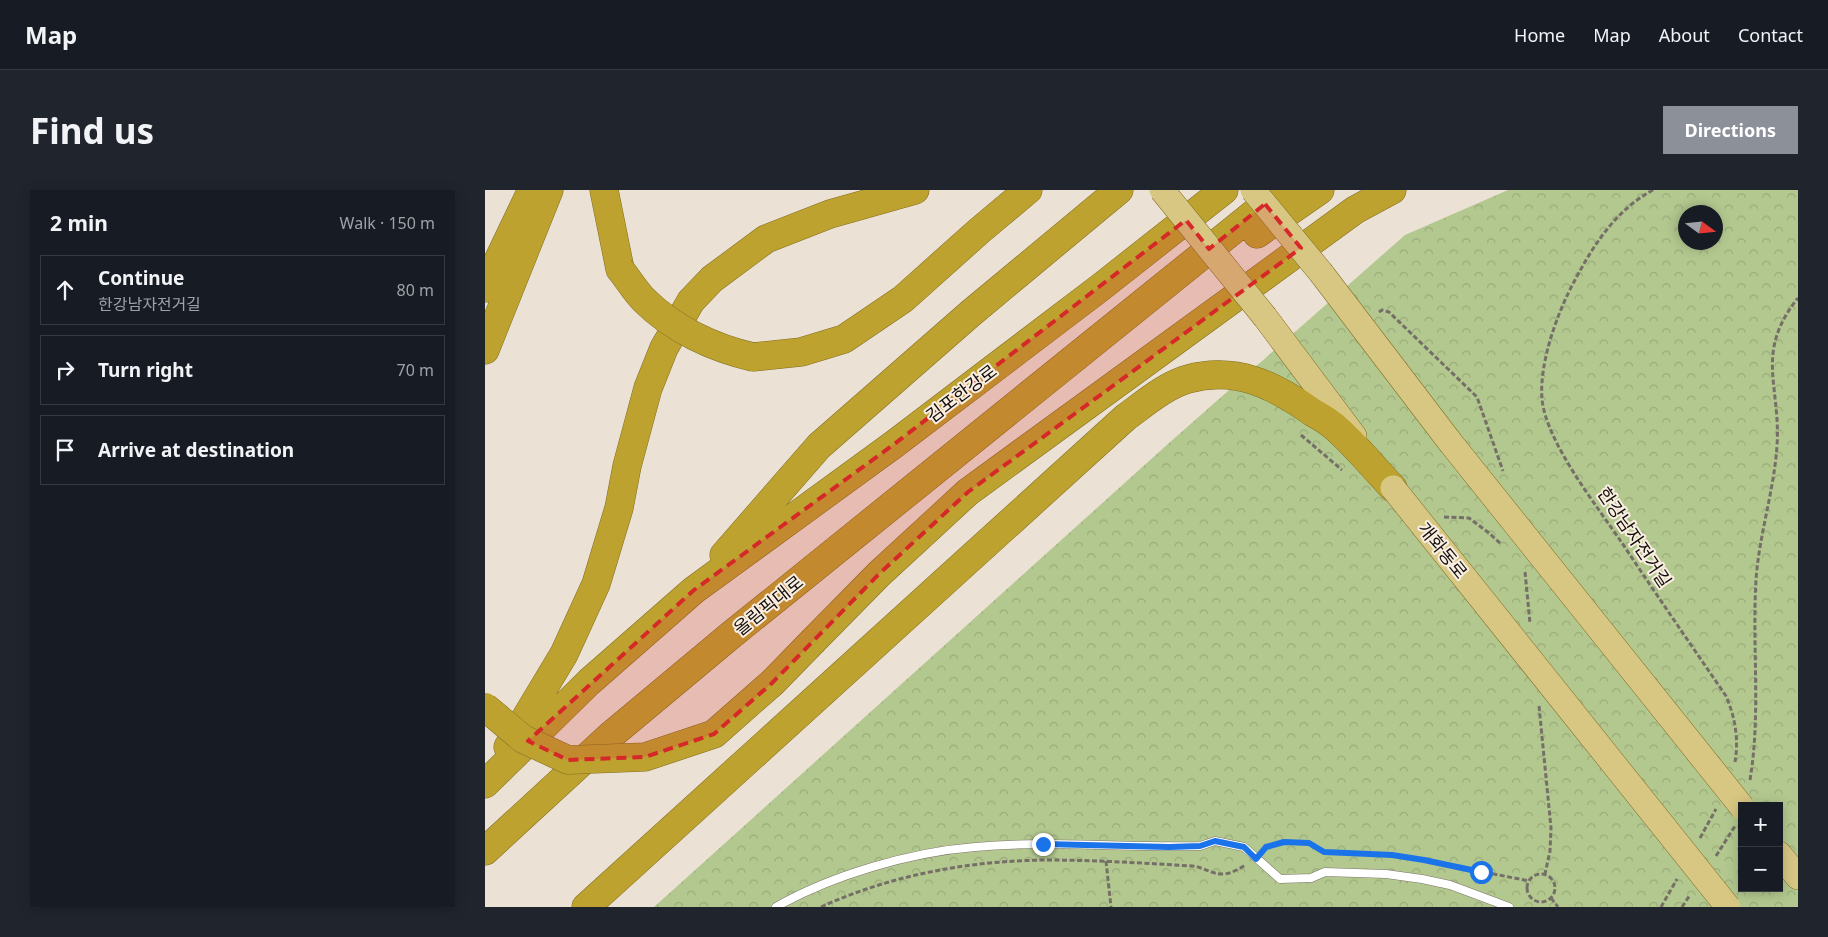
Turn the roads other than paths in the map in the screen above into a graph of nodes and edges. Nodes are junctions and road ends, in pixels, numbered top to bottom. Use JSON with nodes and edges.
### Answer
{"nodes":[{"id":1,"x":532,"y":190,"type":"edge"},
{"id":2,"x":549,"y":190,"type":"edge"},
{"id":3,"x":604,"y":190,"type":"edge"},
{"id":4,"x":915,"y":190,"type":"edge"},
{"id":5,"x":1028,"y":190,"type":"edge"},
{"id":6,"x":1119,"y":190,"type":"edge"},
{"id":7,"x":1162,"y":190,"type":"edge"},
{"id":8,"x":1224,"y":190,"type":"edge"},
{"id":9,"x":1253,"y":190,"type":"edge"},
{"id":10,"x":1283,"y":190,"type":"edge"},
{"id":11,"x":1319,"y":190,"type":"edge"},
{"id":12,"x":1392,"y":190,"type":"edge"},
{"id":13,"x":485,"y":288,"type":"edge"},
{"id":14,"x":485,"y":350,"type":"edge"},
{"id":15,"x":1059,"y":369,"type":"junction"},
{"id":16,"x":1393,"y":488,"type":"junction"},
{"id":17,"x":694,"y":590,"type":"junction"},
{"id":18,"x":485,"y":707,"type":"edge"},
{"id":19,"x":485,"y":784,"type":"edge"},
{"id":20,"x":1745,"y":796,"type":"edge"},
{"id":21,"x":485,"y":851,"type":"edge"},
{"id":22,"x":1783,"y":859,"type":"edge"},
{"id":23,"x":1798,"y":878,"type":"edge"},
{"id":24,"x":586,"y":907,"type":"edge"},
{"id":25,"x":776,"y":907,"type":"edge"},
{"id":26,"x":1509,"y":907,"type":"edge"},
{"id":27,"x":1728,"y":907,"type":"edge"}],
"edges":[{"from":1,"to":13,"type":"highway"},
{"from":2,"to":14,"type":"highway"},
{"from":3,"to":5,"type":"highway","bridge":true},
{"from":4,"to":19,"type":"highway"},
{"from":6,"to":17,"type":"highway"},
{"from":7,"to":16,"type":"main road","name":"개화동로","bridge":true},
{"from":8,"to":17,"type":"highway","name":"김포한강로"},
{"from":9,"to":20,"type":"main road","bridge":true},
{"from":10,"to":15,"type":"highway"},
{"from":11,"to":15,"type":"highway"},
{"from":12,"to":18,"type":"highway","bridge":true},
{"from":15,"to":21,"type":"highway","name":"올림픽대로"},
{"from":16,"to":24,"type":"highway"},
{"from":16,"to":27,"type":"main road","name":"개화동로","bridge":true},
{"from":17,"to":19,"type":"highway"},
{"from":22,"to":23,"type":"main road"},
{"from":25,"to":26,"type":"lane"}]}
